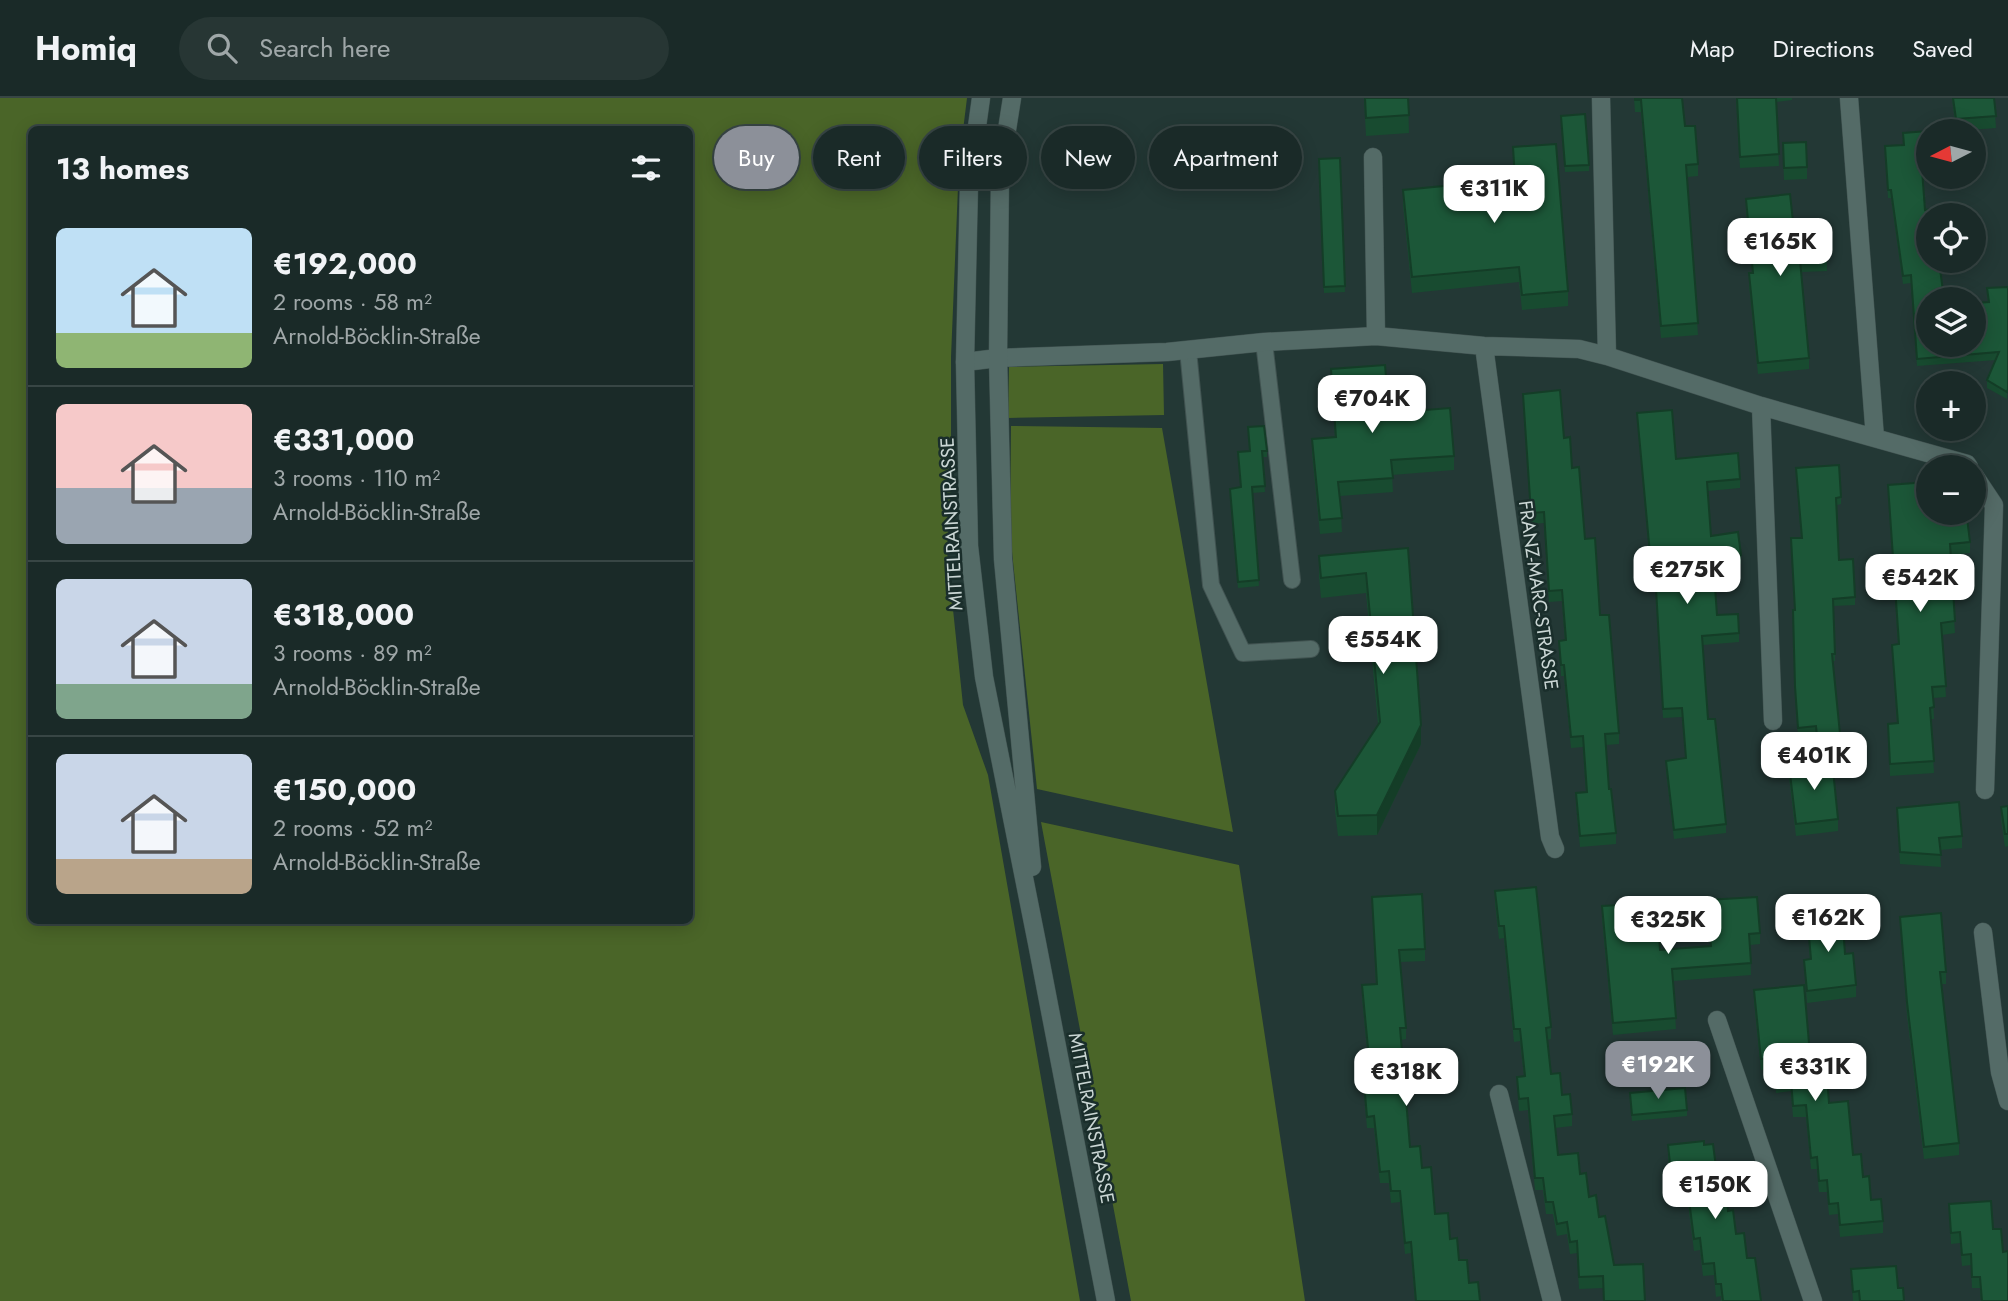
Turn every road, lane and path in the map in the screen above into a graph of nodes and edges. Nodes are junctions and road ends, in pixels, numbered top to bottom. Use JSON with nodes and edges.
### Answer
{"nodes":[{"id":1,"x":981,"y":98,"type":"edge"},
{"id":2,"x":1012,"y":98,"type":"edge"},
{"id":3,"x":1601,"y":98,"type":"edge"},
{"id":4,"x":1849,"y":98,"type":"edge"},
{"id":5,"x":1373,"y":157,"type":"dead end"},
{"id":6,"x":1376,"y":337,"type":"junction"},
{"id":7,"x":1264,"y":342,"type":"junction"},
{"id":8,"x":1484,"y":346,"type":"junction"},
{"id":9,"x":1188,"y":350,"type":"junction"},
{"id":10,"x":1607,"y":356,"type":"junction"},
{"id":11,"x":998,"y":358,"type":"junction"},
{"id":12,"x":965,"y":362,"type":"junction"},
{"id":13,"x":1761,"y":406,"type":"junction"},
{"id":14,"x":1875,"y":438,"type":"junction"},
{"id":15,"x":1935,"y":455,"type":"edge"},
{"id":16,"x":1986,"y":493,"type":"edge"},
{"id":17,"x":1292,"y":580,"type":"dead end"},
{"id":18,"x":1311,"y":649,"type":"dead end"},
{"id":19,"x":1773,"y":720,"type":"dead end"},
{"id":20,"x":1985,"y":790,"type":"dead end"},
{"id":21,"x":1555,"y":849,"type":"dead end"},
{"id":22,"x":1983,"y":932,"type":"dead end"},
{"id":23,"x":1037,"y":943,"type":"junction"},
{"id":24,"x":1717,"y":1020,"type":"dead end"},
{"id":25,"x":1499,"y":1094,"type":"dead end"},
{"id":26,"x":2008,"y":1101,"type":"edge"},
{"id":27,"x":1106,"y":1301,"type":"edge"},
{"id":28,"x":1552,"y":1301,"type":"edge"},
{"id":29,"x":1813,"y":1301,"type":"edge"}],
"edges":[{"from":1,"to":12,"type":"street","name":"MITTELRAINSTRASSE"},
{"from":2,"to":11,"type":"street","name":"MITTELRAINSTRASSE"},
{"from":3,"to":10,"type":"street"},
{"from":4,"to":14,"type":"street"},
{"from":5,"to":6,"type":"street"},
{"from":6,"to":7,"type":"street"},
{"from":6,"to":8,"type":"street"},
{"from":7,"to":9,"type":"street"},
{"from":7,"to":17,"type":"lane"},
{"from":8,"to":10,"type":"street"},
{"from":8,"to":21,"type":"street","name":"FRANZ-MARC-STRASSE"},
{"from":9,"to":11,"type":"street"},
{"from":9,"to":18,"type":"lane"},
{"from":10,"to":13,"type":"street"},
{"from":11,"to":12,"type":"street"},
{"from":11,"to":23,"type":"street","name":"MITTELRAINSTRASSE"},
{"from":12,"to":23,"type":"street","name":"MITTELRAINSTRASSE"},
{"from":13,"to":14,"type":"street"},
{"from":13,"to":19,"type":"street"},
{"from":14,"to":15,"type":"street"},
{"from":16,"to":20,"type":"street"},
{"from":22,"to":26,"type":"street"},
{"from":23,"to":27,"type":"street","name":"MITTELRAINSTRASSE"},
{"from":24,"to":29,"type":"street"},
{"from":25,"to":28,"type":"street"}]}
